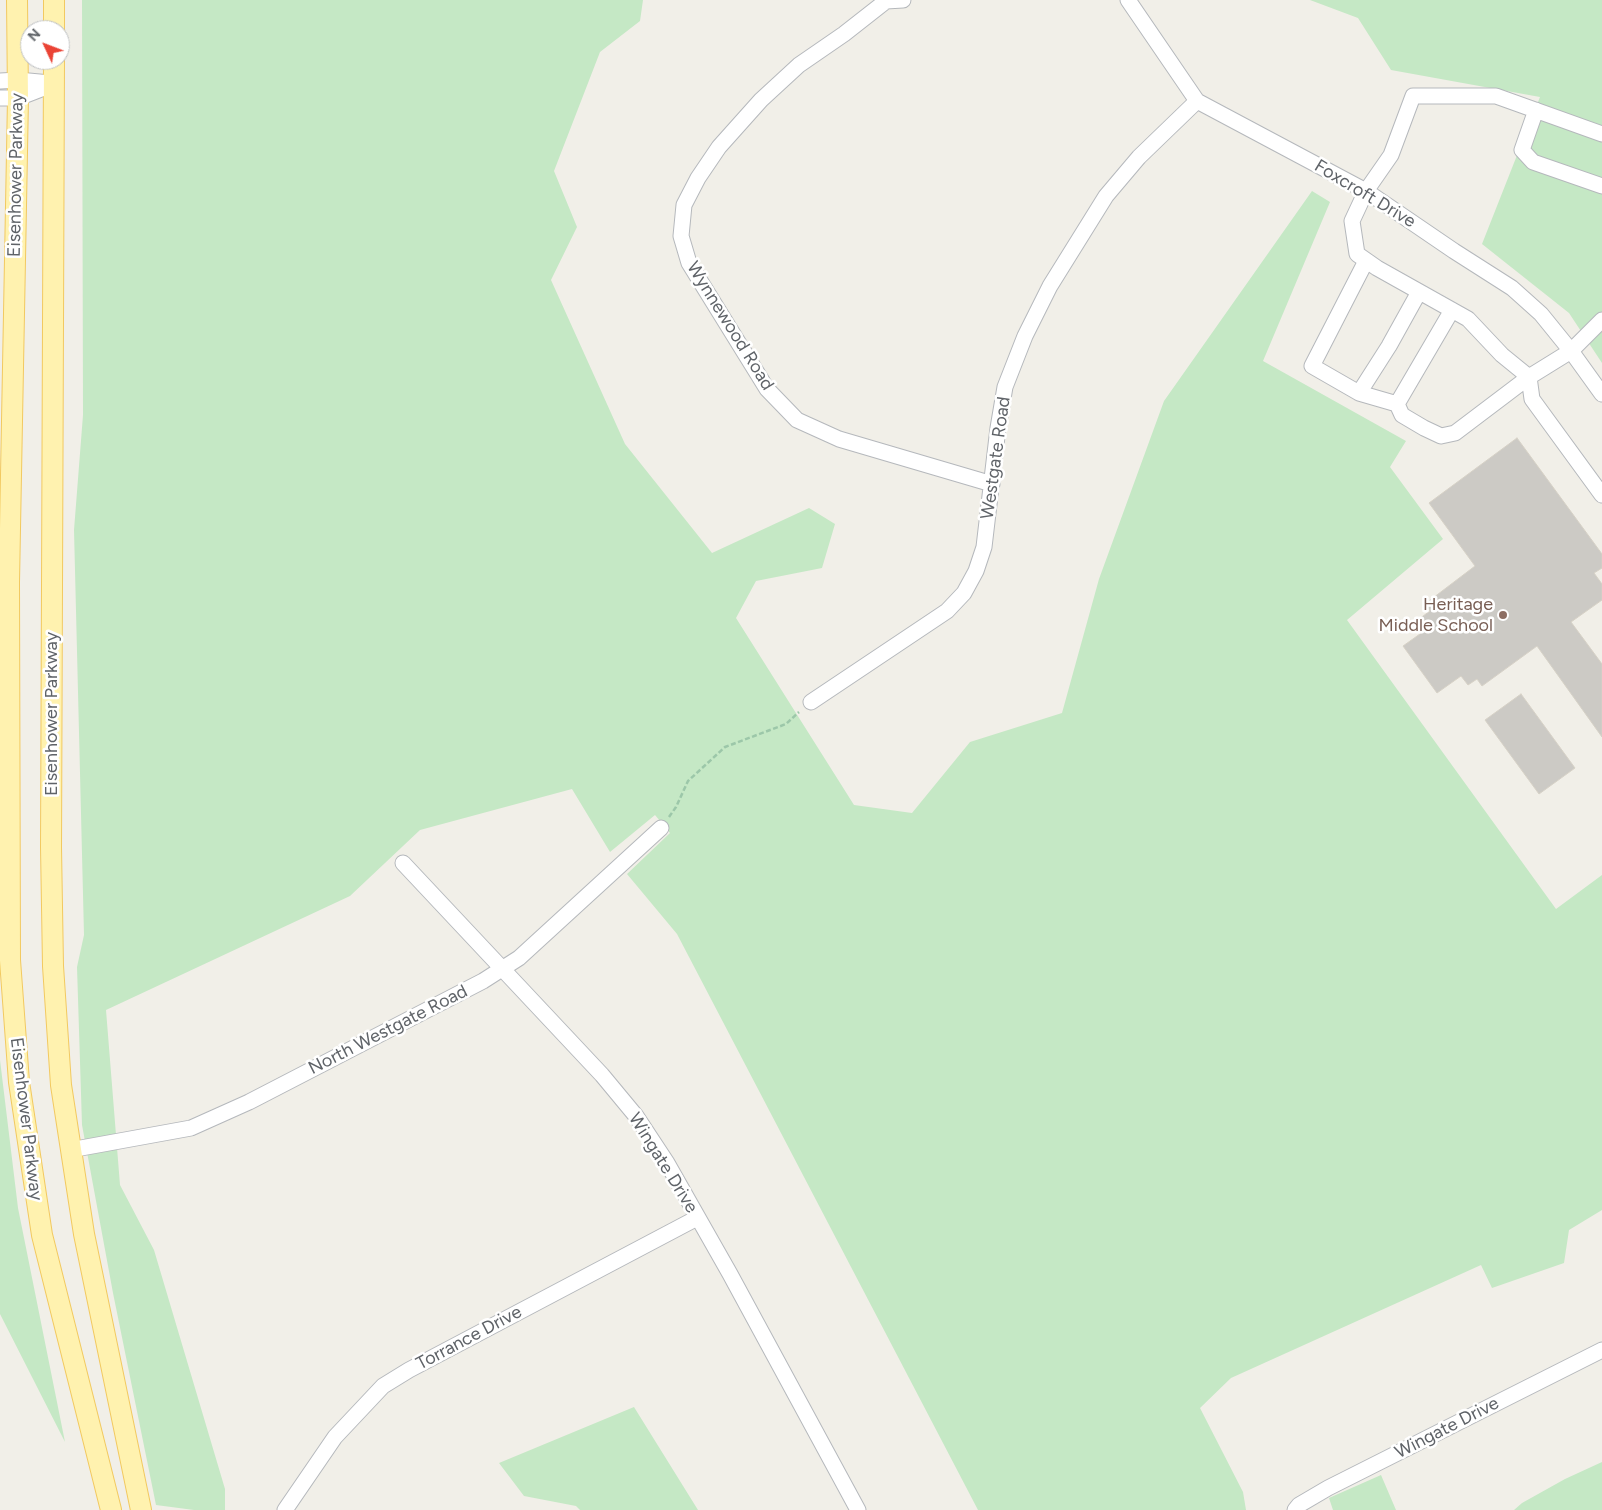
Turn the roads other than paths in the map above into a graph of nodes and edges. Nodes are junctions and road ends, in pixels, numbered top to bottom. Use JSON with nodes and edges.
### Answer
{"nodes":[{"id":1,"x":17,"y":0,"type":"edge"},
{"id":2,"x":54,"y":0,"type":"edge"},
{"id":3,"x":886,"y":0,"type":"edge"},
{"id":4,"x":902,"y":0,"type":"edge"},
{"id":5,"x":1128,"y":0,"type":"edge"},
{"id":6,"x":54,"y":20,"type":"edge"},
{"id":7,"x":54,"y":70,"type":"edge"},
{"id":8,"x":54,"y":84,"type":"junction"},
{"id":9,"x":9,"y":89,"type":"edge"},
{"id":10,"x":1197,"y":101,"type":"junction"},
{"id":11,"x":1536,"y":110,"type":"junction"},
{"id":12,"x":1602,"y":134,"type":"edge"},
{"id":13,"x":1602,"y":186,"type":"edge"},
{"id":14,"x":1366,"y":191,"type":"junction"},
{"id":15,"x":1366,"y":261,"type":"junction"},
{"id":16,"x":1418,"y":292,"type":"junction"},
{"id":17,"x":1452,"y":310,"type":"junction"},
{"id":18,"x":1602,"y":320,"type":"edge"},
{"id":19,"x":1571,"y":351,"type":"junction"},
{"id":20,"x":1529,"y":377,"type":"junction"},
{"id":21,"x":1359,"y":394,"type":"junction"},
{"id":22,"x":1602,"y":394,"type":"edge"},
{"id":23,"x":1397,"y":404,"type":"junction"},
{"id":24,"x":992,"y":484,"type":"junction"},
{"id":25,"x":1602,"y":495,"type":"edge"},
{"id":26,"x":5,"y":582,"type":"edge"},
{"id":27,"x":810,"y":702,"type":"road end"},
{"id":28,"x":660,"y":828,"type":"road end"},
{"id":29,"x":403,"y":863,"type":"dead end"},
{"id":30,"x":502,"y":969,"type":"junction"},
{"id":31,"x":70,"y":1150,"type":"junction"},
{"id":32,"x":696,"y":1218,"type":"junction"},
{"id":33,"x":1602,"y":1350,"type":"edge"},
{"id":34,"x":111,"y":1510,"type":"edge"},
{"id":35,"x":141,"y":1510,"type":"edge"},
{"id":36,"x":285,"y":1510,"type":"edge"},
{"id":37,"x":858,"y":1510,"type":"edge"},
{"id":38,"x":1295,"y":1510,"type":"edge"}],
"edges":[{"from":1,"to":9,"type":"main road","name":"Eisenhower Parkway"},
{"from":2,"to":6,"type":"main road"},
{"from":3,"to":4,"type":"street","name":"Wynnewood Road"},
{"from":3,"to":24,"type":"street","name":"Wynnewood Road"},
{"from":5,"to":10,"type":"street","name":"Foxcroft Drive"},
{"from":7,"to":8,"type":"main road","name":"Eisenhower Parkway"},
{"from":8,"to":9,"type":"street"},
{"from":8,"to":31,"type":"main road","name":"Eisenhower Parkway"},
{"from":9,"to":26,"type":"main road","name":"Eisenhower Parkway"},
{"from":10,"to":14,"type":"street","name":"Foxcroft Drive"},
{"from":10,"to":24,"type":"street","name":"Westgate Road"},
{"from":11,"to":12,"type":"street"},
{"from":11,"to":13,"type":"street"},
{"from":11,"to":14,"type":"street"},
{"from":14,"to":15,"type":"street"},
{"from":14,"to":19,"type":"street","name":"Foxcroft Drive"},
{"from":15,"to":16,"type":"street"},
{"from":15,"to":21,"type":"street"},
{"from":16,"to":17,"type":"street"},
{"from":16,"to":21,"type":"street"},
{"from":17,"to":20,"type":"street"},
{"from":17,"to":23,"type":"street"},
{"from":18,"to":19,"type":"street"},
{"from":19,"to":20,"type":"street"},
{"from":19,"to":22,"type":"street","name":"Foxcroft Drive"},
{"from":20,"to":23,"type":"street"},
{"from":20,"to":25,"type":"street"},
{"from":21,"to":23,"type":"street"},
{"from":24,"to":27,"type":"street","name":"Westgate Road"},
{"from":26,"to":34,"type":"main road","name":"Eisenhower Parkway"},
{"from":28,"to":30,"type":"street","name":"North Westgate Road"},
{"from":29,"to":30,"type":"street","name":"Wingate Drive"},
{"from":30,"to":31,"type":"street","name":"North Westgate Road"},
{"from":30,"to":32,"type":"street","name":"Wingate Drive"},
{"from":31,"to":35,"type":"main road","name":"Eisenhower Parkway"},
{"from":32,"to":36,"type":"street","name":"Torrance Drive"},
{"from":32,"to":37,"type":"street","name":"Wingate Drive"},
{"from":33,"to":38,"type":"street","name":"Wingate Drive"}]}
